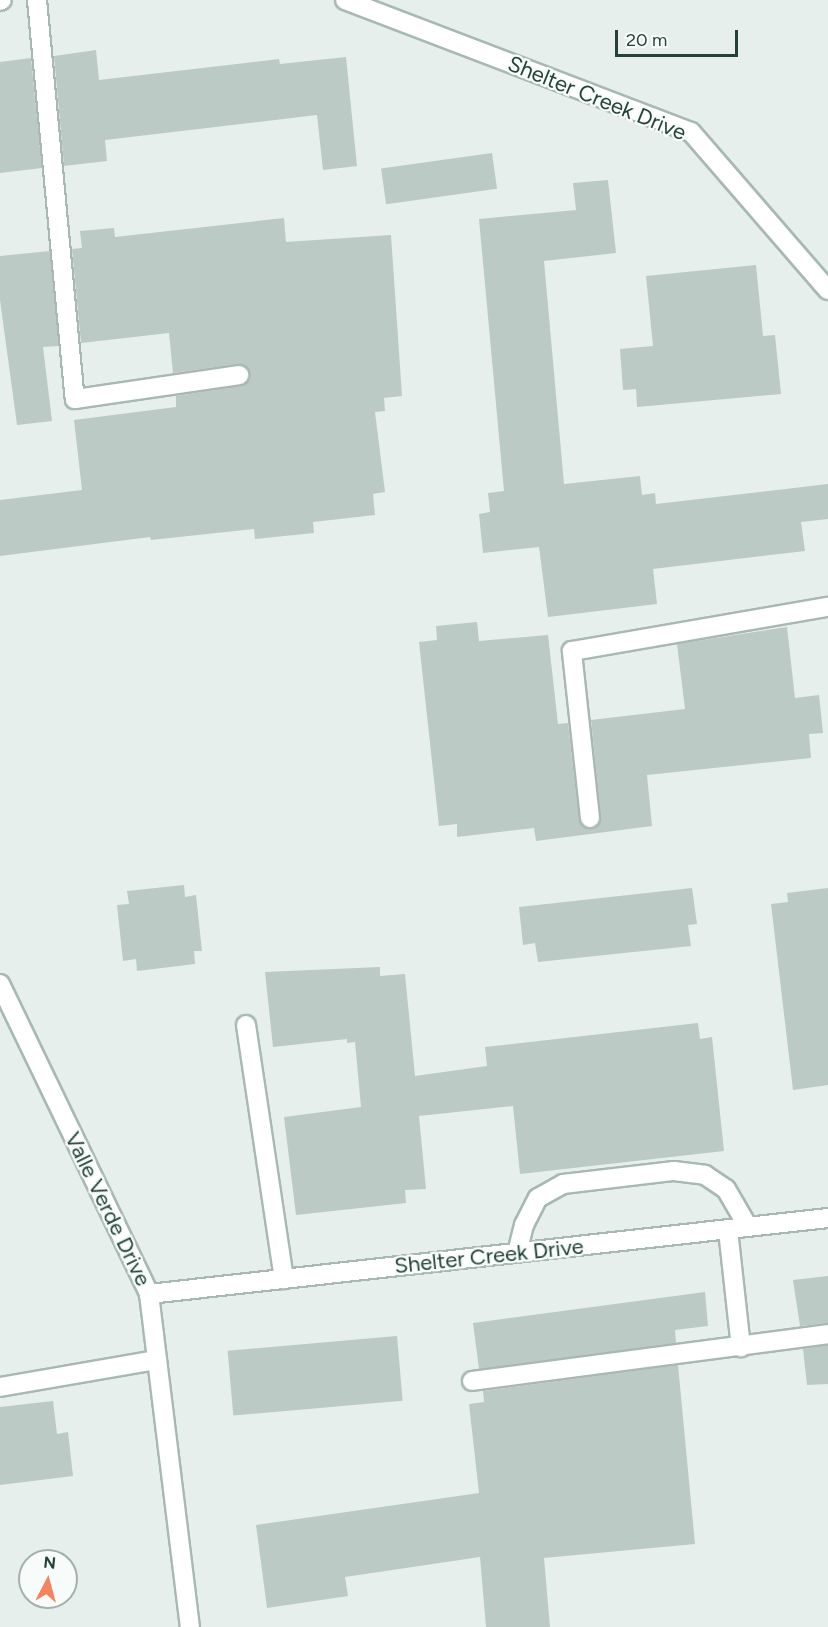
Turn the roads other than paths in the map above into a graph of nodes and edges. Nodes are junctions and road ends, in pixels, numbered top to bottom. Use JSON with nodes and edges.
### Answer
{"nodes":[{"id":1,"x":37,"y":0,"type":"edge"},
{"id":2,"x":345,"y":0,"type":"edge"},
{"id":3,"x":828,"y":290,"type":"edge"},
{"id":4,"x":239,"y":375,"type":"dead end"},
{"id":5,"x":828,"y":607,"type":"edge"},
{"id":6,"x":590,"y":818,"type":"dead end"},
{"id":7,"x":0,"y":984,"type":"edge"},
{"id":8,"x":246,"y":1025,"type":"dead end"},
{"id":9,"x":828,"y":1218,"type":"edge"},
{"id":10,"x":748,"y":1227,"type":"junction"},
{"id":11,"x":728,"y":1230,"type":"junction"},
{"id":12,"x":517,"y":1253,"type":"junction"},
{"id":13,"x":284,"y":1279,"type":"junction"},
{"id":14,"x":149,"y":1294,"type":"junction"},
{"id":15,"x":828,"y":1334,"type":"edge"},
{"id":16,"x":741,"y":1347,"type":"junction"},
{"id":17,"x":157,"y":1360,"type":"junction"},
{"id":18,"x":472,"y":1381,"type":"dead end"},
{"id":19,"x":0,"y":1387,"type":"edge"},
{"id":20,"x":190,"y":1627,"type":"edge"}],
"edges":[{"from":1,"to":4,"type":"street"},
{"from":2,"to":3,"type":"street","name":"Shelter Creek Drive"},
{"from":5,"to":6,"type":"street"},
{"from":7,"to":14,"type":"street","name":"Valle Verde Drive"},
{"from":8,"to":13,"type":"street"},
{"from":9,"to":10,"type":"street","name":"Shelter Creek Drive"},
{"from":10,"to":11,"type":"street","name":"Shelter Creek Drive"},
{"from":10,"to":12,"type":"street"},
{"from":11,"to":12,"type":"street","name":"Shelter Creek Drive"},
{"from":11,"to":16,"type":"street"},
{"from":12,"to":13,"type":"street","name":"Shelter Creek Drive"},
{"from":13,"to":14,"type":"street","name":"Shelter Creek Drive"},
{"from":14,"to":17,"type":"street","name":"Valle Verde Drive"},
{"from":15,"to":16,"type":"street"},
{"from":16,"to":18,"type":"street"},
{"from":17,"to":19,"type":"street"},
{"from":17,"to":20,"type":"street","name":"Valle Verde Drive"}]}
